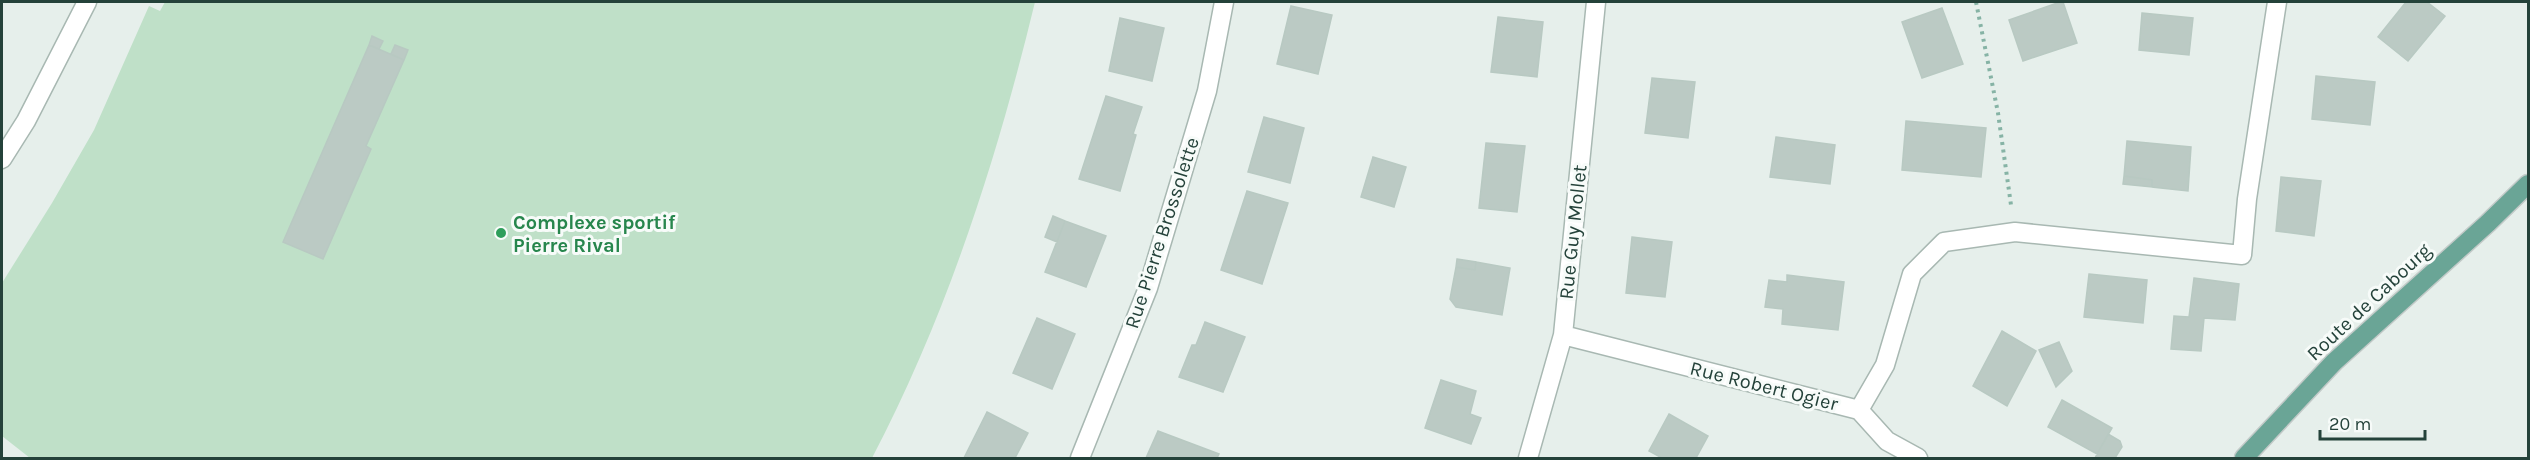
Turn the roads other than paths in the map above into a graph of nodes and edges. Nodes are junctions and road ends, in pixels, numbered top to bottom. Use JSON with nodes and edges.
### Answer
{"nodes":[{"id":1,"x":87,"y":2,"type":"edge"},
{"id":2,"x":1224,"y":2,"type":"edge"},
{"id":3,"x":1596,"y":2,"type":"edge"},
{"id":4,"x":2277,"y":2,"type":"edge"},
{"id":5,"x":2,"y":159,"type":"edge"},
{"id":6,"x":2529,"y":184,"type":"edge"},
{"id":7,"x":1563,"y":335,"type":"junction"},
{"id":8,"x":1859,"y":410,"type":"junction"},
{"id":9,"x":1532,"y":457,"type":"edge"},
{"id":10,"x":1080,"y":459,"type":"edge"},
{"id":11,"x":1918,"y":459,"type":"edge"},
{"id":12,"x":2244,"y":459,"type":"edge"}],
"edges":[{"from":1,"to":5,"type":"street"},
{"from":2,"to":10,"type":"street","name":"Rue Pierre Brossolette"},
{"from":3,"to":7,"type":"street","name":"Rue Guy Mollet"},
{"from":4,"to":8,"type":"street","name":"Rue Robert Ogier"},
{"from":6,"to":12,"type":"main road","name":"Route de Cabourg"},
{"from":7,"to":8,"type":"street","name":"Rue Robert Ogier"},
{"from":7,"to":9,"type":"street","name":"Rue Guy Mollet"},
{"from":8,"to":11,"type":"street"}]}
